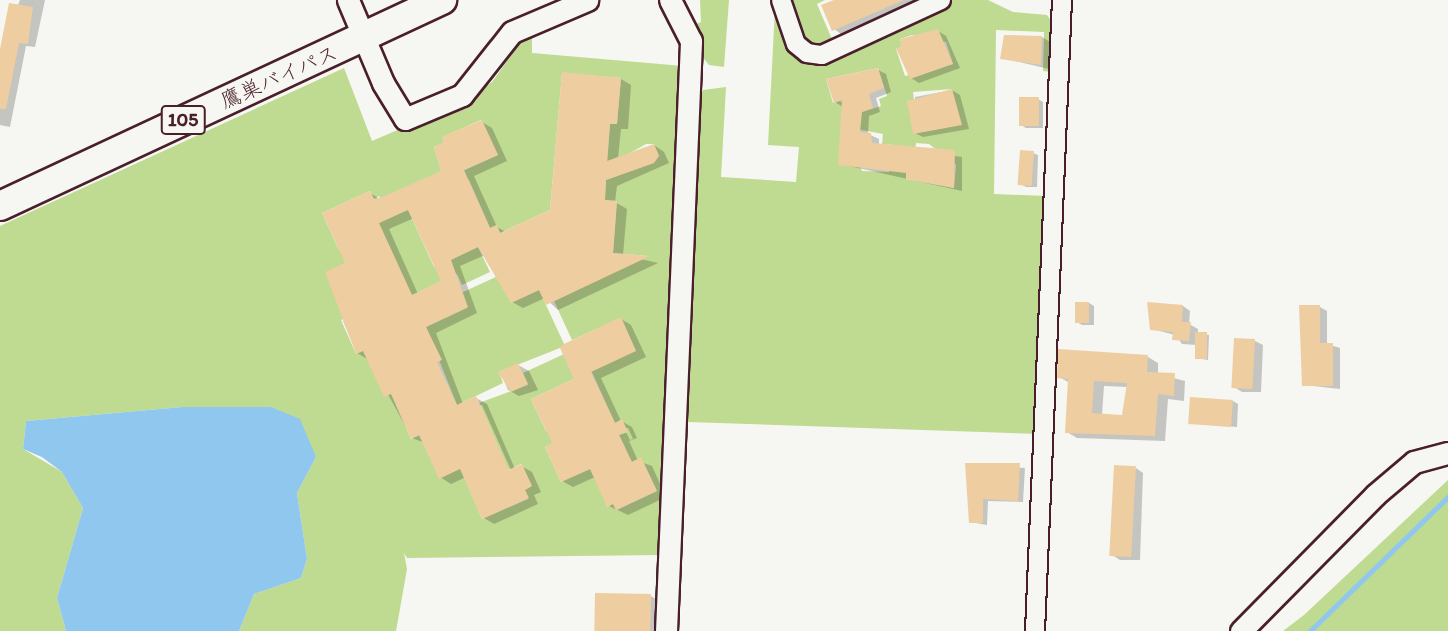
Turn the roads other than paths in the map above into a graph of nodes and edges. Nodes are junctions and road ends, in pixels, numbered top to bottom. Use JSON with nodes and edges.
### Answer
{"nodes":[{"id":1,"x":348,"y":0,"type":"edge"},
{"id":2,"x":442,"y":0,"type":"edge"},
{"id":3,"x":587,"y":0,"type":"edge"},
{"id":4,"x":670,"y":0,"type":"edge"},
{"id":5,"x":781,"y":0,"type":"edge"},
{"id":6,"x":941,"y":0,"type":"edge"},
{"id":7,"x":1062,"y":0,"type":"edge"},
{"id":8,"x":367,"y":37,"type":"junction"},
{"id":9,"x":3,"y":197,"type":"edge"},
{"id":10,"x":1448,"y":453,"type":"edge"},
{"id":11,"x":666,"y":631,"type":"edge"},
{"id":12,"x":1035,"y":631,"type":"edge"},
{"id":13,"x":1241,"y":631,"type":"edge"}],
"edges":[{"from":1,"to":8,"type":"street"},
{"from":2,"to":8,"type":"highway","name":"鷹巣バイパス","number":"105"},
{"from":3,"to":8,"type":"street"},
{"from":4,"to":11,"type":"street"},
{"from":5,"to":6,"type":"street"},
{"from":7,"to":12,"type":"street"},
{"from":8,"to":9,"type":"highway","name":"鷹巣バイパス","number":"105"},
{"from":10,"to":13,"type":"street"}]}
